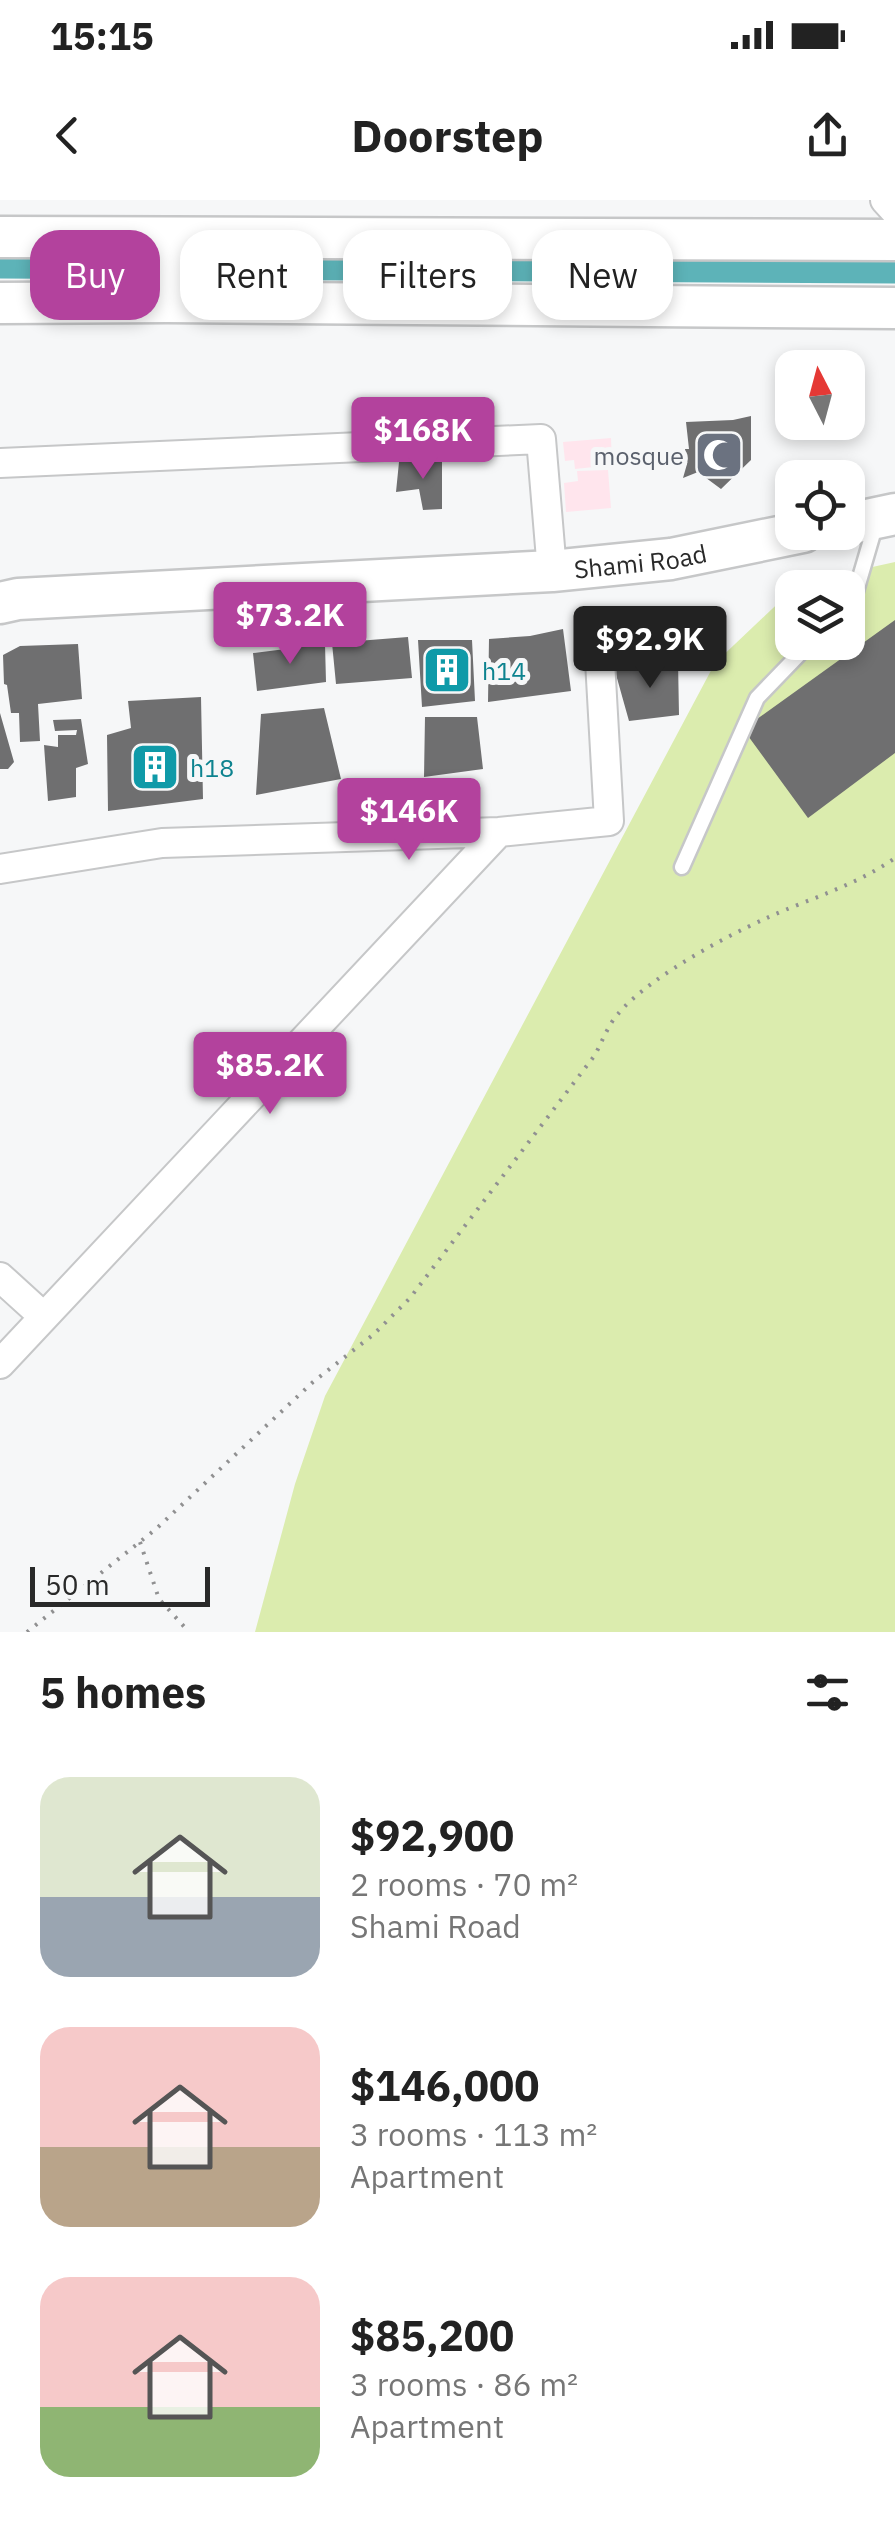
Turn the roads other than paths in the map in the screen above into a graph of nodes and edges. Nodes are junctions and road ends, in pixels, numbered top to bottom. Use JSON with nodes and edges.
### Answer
{"nodes":[{"id":1,"x":885,"y":200,"type":"edge"},
{"id":2,"x":895,"y":211,"type":"edge"},
{"id":3,"x":0,"y":237,"type":"edge"},
{"id":4,"x":166,"y":238,"type":"junction"},
{"id":5,"x":895,"y":240,"type":"edge"},
{"id":6,"x":167,"y":302,"type":"junction"},
{"id":7,"x":0,"y":303,"type":"edge"},
{"id":8,"x":895,"y":308,"type":"edge"},
{"id":9,"x":0,"y":464,"type":"edge"},
{"id":10,"x":873,"y":519,"type":"edge"},
{"id":11,"x":775,"y":538,"type":"edge"},
{"id":12,"x":861,"y":570,"type":"edge"},
{"id":13,"x":552,"y":571,"type":"junction"},
{"id":14,"x":0,"y":603,"type":"edge"},
{"id":15,"x":600,"y":660,"type":"dead end"},
{"id":16,"x":793,"y":660,"type":"edge"},
{"id":17,"x":499,"y":832,"type":"junction"},
{"id":18,"x":682,"y":867,"type":"dead end"},
{"id":19,"x":0,"y":868,"type":"edge"},
{"id":20,"x":0,"y":1277,"type":"edge"},
{"id":21,"x":44,"y":1317,"type":"junction"},
{"id":22,"x":0,"y":1364,"type":"edge"}],
"edges":[{"from":1,"to":2,"type":"street"},
{"from":3,"to":4,"type":"main road"},
{"from":4,"to":5,"type":"main road"},
{"from":4,"to":6,"type":"street"},
{"from":6,"to":7,"type":"main road"},
{"from":6,"to":8,"type":"main road"},
{"from":9,"to":13,"type":"street"},
{"from":10,"to":12,"type":"lane"},
{"from":11,"to":13,"type":"main road","name":"Shami Road"},
{"from":13,"to":14,"type":"main road","name":"Shami Road"},
{"from":15,"to":17,"type":"street"},
{"from":16,"to":18,"type":"lane"},
{"from":17,"to":19,"type":"street"},
{"from":17,"to":21,"type":"street"},
{"from":20,"to":21,"type":"street"},
{"from":21,"to":22,"type":"street"}]}
